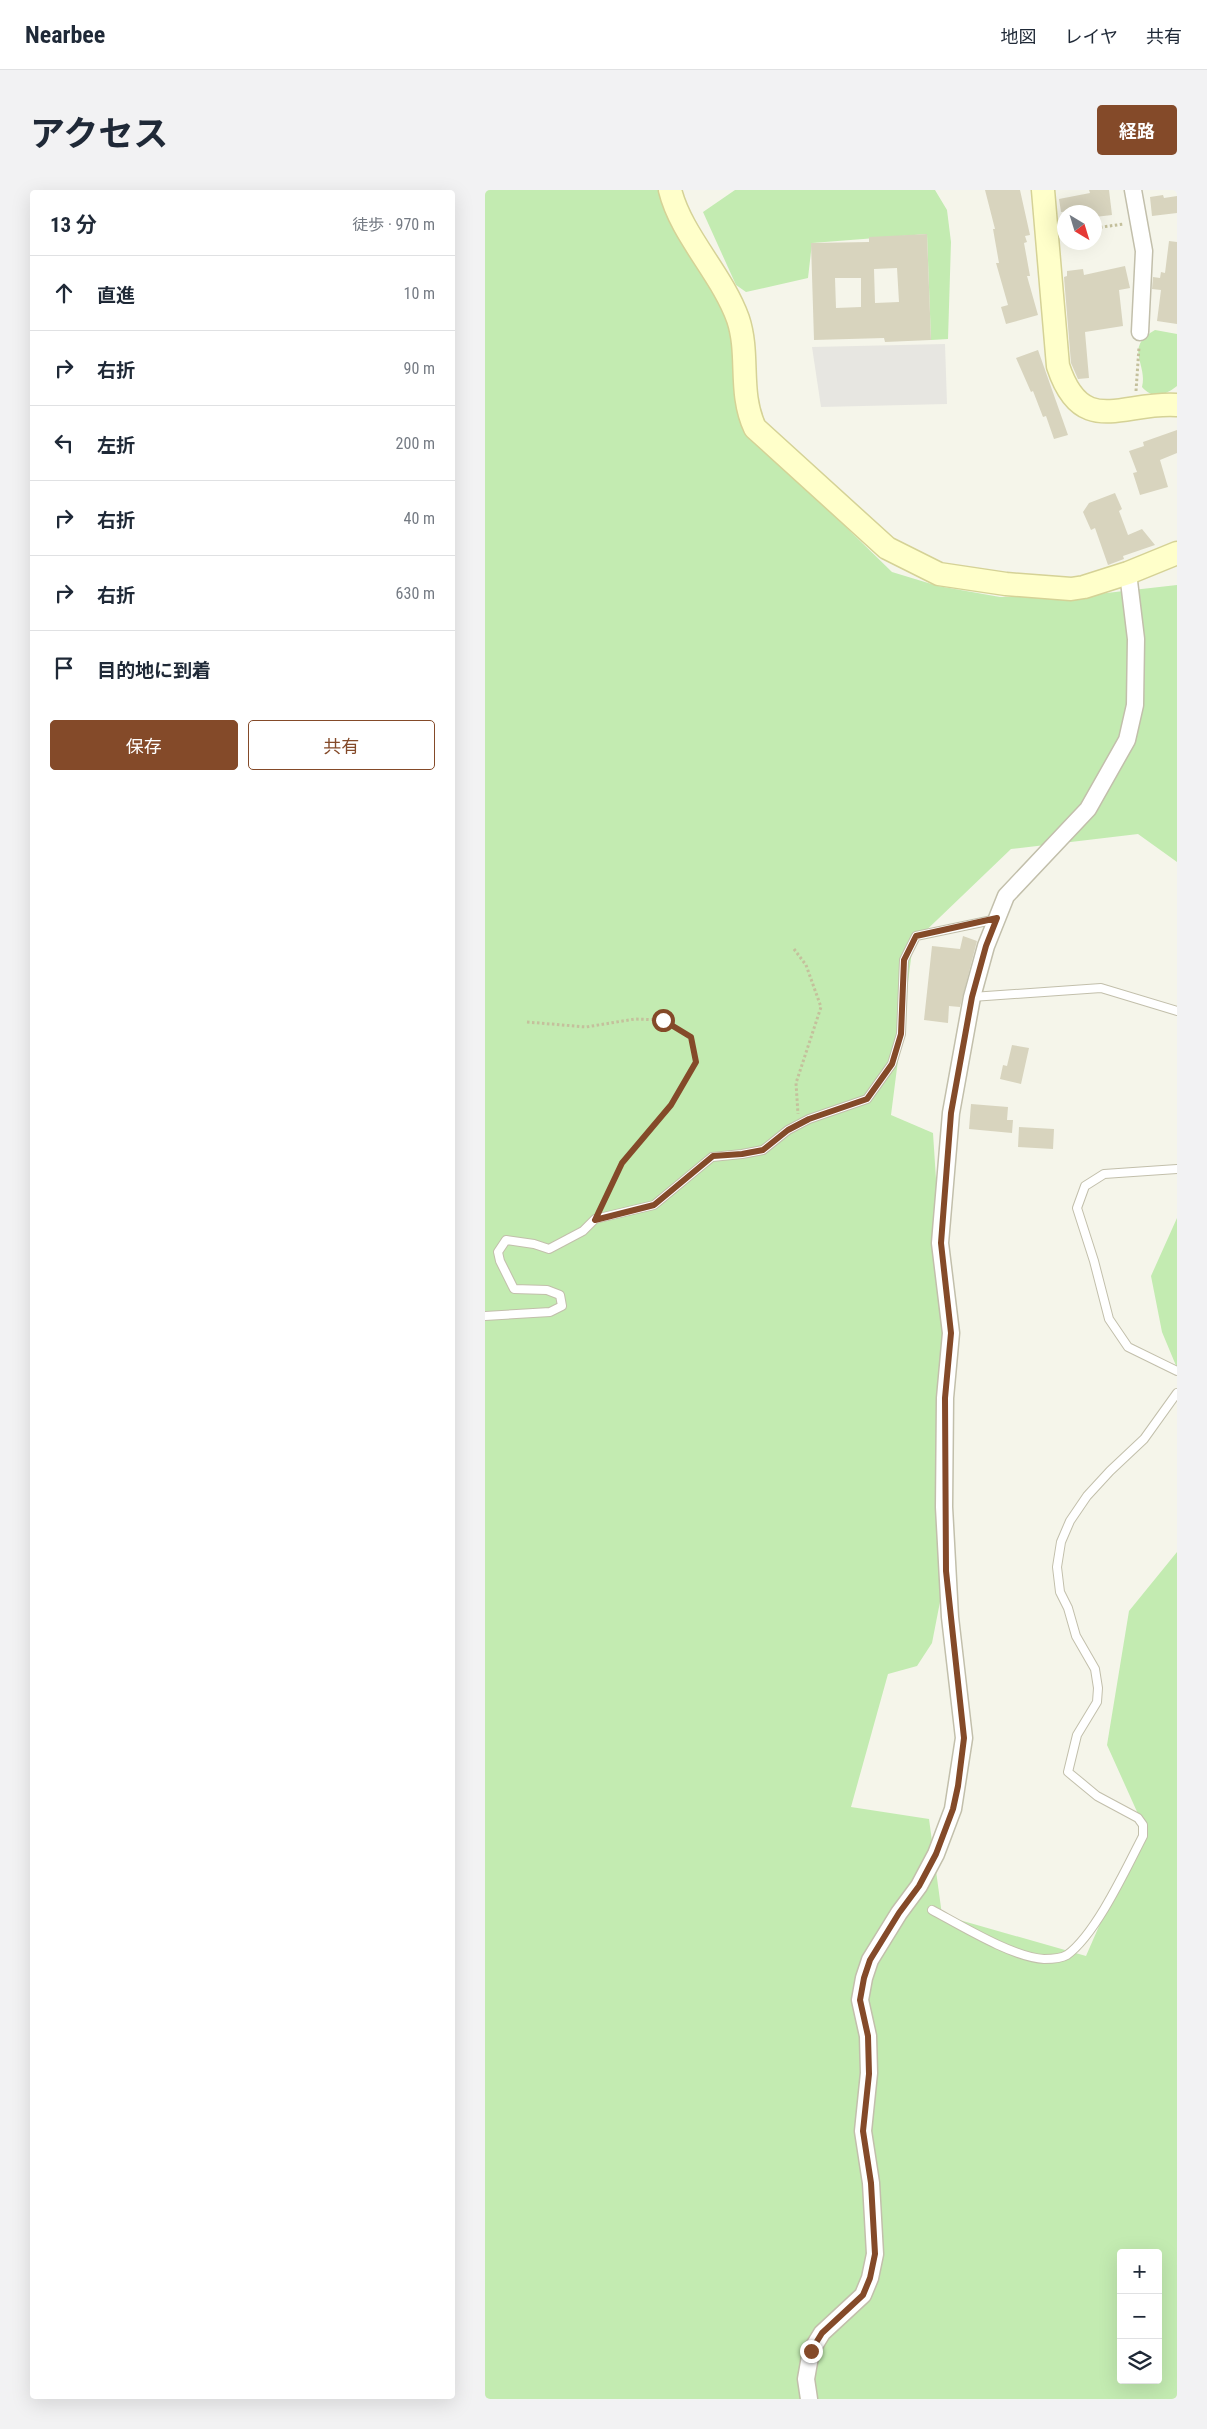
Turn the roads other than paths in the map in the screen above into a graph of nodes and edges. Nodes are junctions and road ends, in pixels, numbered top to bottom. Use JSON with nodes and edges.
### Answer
{"nodes":[{"id":1,"x":670,"y":190,"type":"edge"},
{"id":2,"x":1043,"y":190,"type":"edge"},
{"id":3,"x":1133,"y":190,"type":"edge"},
{"id":4,"x":1140,"y":332,"type":"road end"},
{"id":5,"x":1177,"y":405,"type":"edge"},
{"id":6,"x":1177,"y":553,"type":"edge"},
{"id":7,"x":1128,"y":573,"type":"junction"},
{"id":8,"x":997,"y":918,"type":"junction"},
{"id":9,"x":972,"y":997,"type":"junction"},
{"id":10,"x":1177,"y":1010,"type":"edge"},
{"id":11,"x":1177,"y":1169,"type":"edge"},
{"id":12,"x":485,"y":1316,"type":"edge"},
{"id":13,"x":1177,"y":1371,"type":"edge"},
{"id":14,"x":1177,"y":1393,"type":"edge"},
{"id":15,"x":932,"y":1910,"type":"dead end"},
{"id":16,"x":809,"y":2399,"type":"edge"}],
"edges":[{"from":1,"to":7,"type":"street"},
{"from":2,"to":5,"type":"street"},
{"from":3,"to":4,"type":"street"},
{"from":6,"to":7,"type":"street"},
{"from":7,"to":8,"type":"street"},
{"from":8,"to":9,"type":"street"},
{"from":8,"to":12,"type":"lane"},
{"from":9,"to":10,"type":"lane"},
{"from":9,"to":16,"type":"street"},
{"from":11,"to":13,"type":"lane"},
{"from":14,"to":15,"type":"lane"}]}
